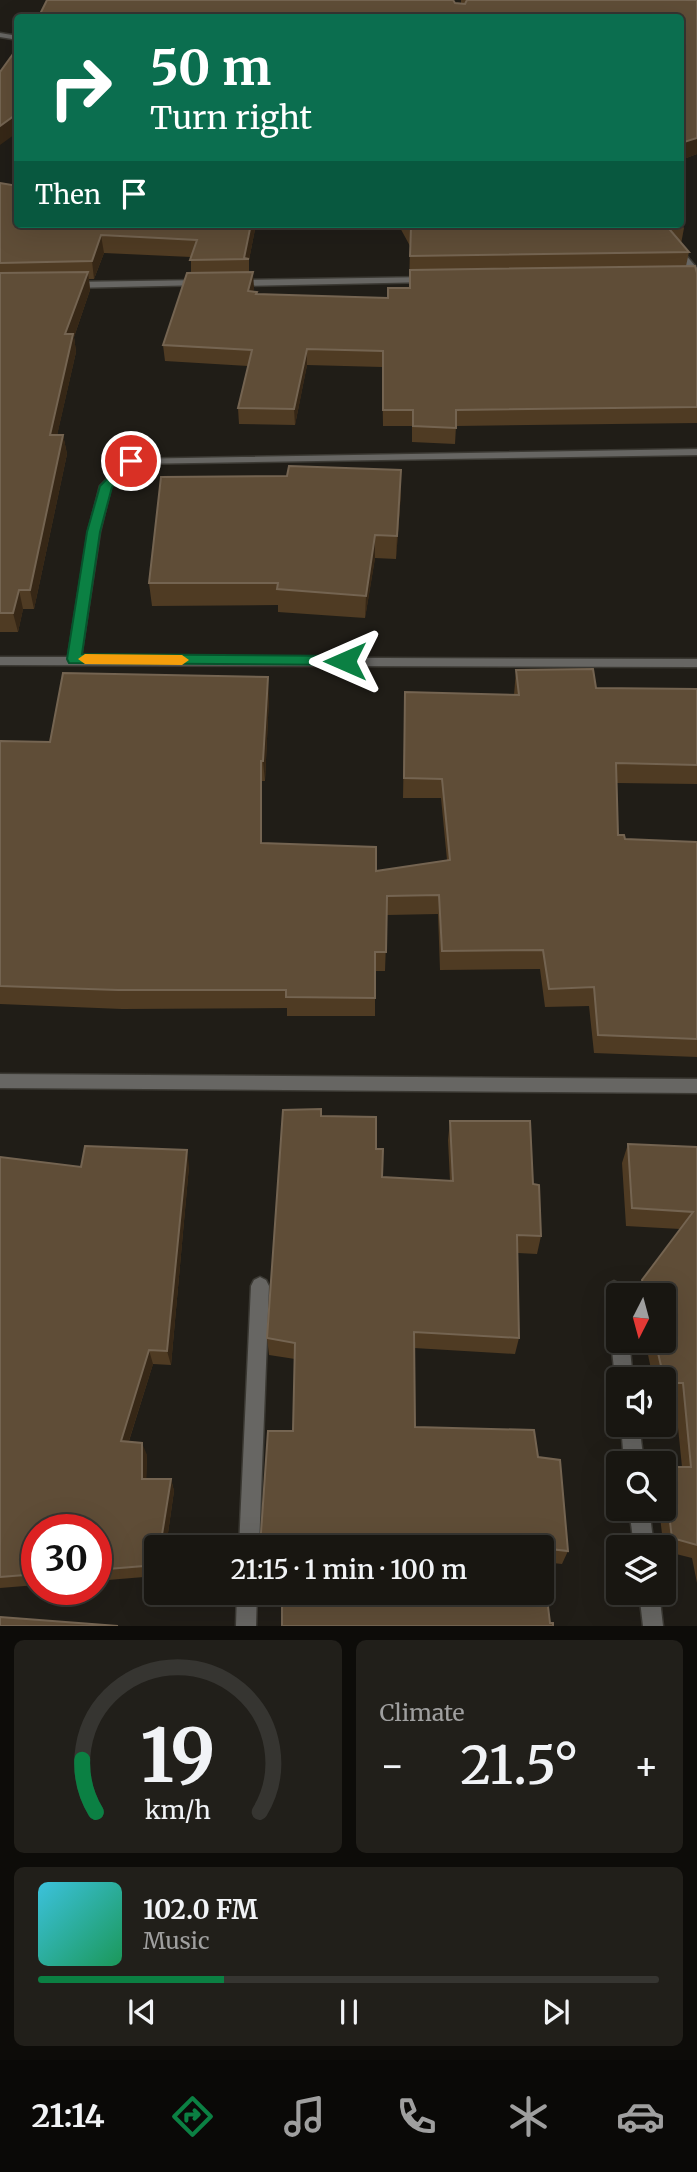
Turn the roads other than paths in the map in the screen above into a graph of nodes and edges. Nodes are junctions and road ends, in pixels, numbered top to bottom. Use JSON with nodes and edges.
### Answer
{"nodes":[{"id":1,"x":657,"y":228,"type":"edge"},
{"id":2,"x":697,"y":275,"type":"edge"},
{"id":3,"x":683,"y":276,"type":"edge"},
{"id":4,"x":446,"y":280,"type":"edge"},
{"id":5,"x":209,"y":283,"type":"edge"},
{"id":6,"x":223,"y":283,"type":"edge"},
{"id":7,"x":56,"y":286,"type":"edge"},
{"id":8,"x":697,"y":452,"type":"edge"},
{"id":9,"x":74,"y":659,"type":"junction"},
{"id":10,"x":0,"y":661,"type":"edge"},
{"id":11,"x":697,"y":663,"type":"edge"},
{"id":12,"x":0,"y":1081,"type":"edge"},
{"id":13,"x":697,"y":1086,"type":"edge"},
{"id":14,"x":260,"y":1286,"type":"dead end"},
{"id":15,"x":250,"y":1535,"type":"edge"},
{"id":16,"x":247,"y":1605,"type":"edge"},
{"id":17,"x":651,"y":1605,"type":"edge"},
{"id":18,"x":246,"y":1626,"type":"edge"},
{"id":19,"x":653,"y":1626,"type":"edge"}],
"edges":[{"from":1,"to":2,"type":"street"},
{"from":2,"to":3,"type":"street"},
{"from":4,"to":6,"type":"street"},
{"from":5,"to":7,"type":"street"},
{"from":8,"to":9,"type":"street"},
{"from":9,"to":10,"type":"street"},
{"from":9,"to":11,"type":"street"},
{"from":12,"to":13,"type":"street"},
{"from":14,"to":15,"type":"street"},
{"from":16,"to":18,"type":"street"},
{"from":17,"to":19,"type":"street"}]}
